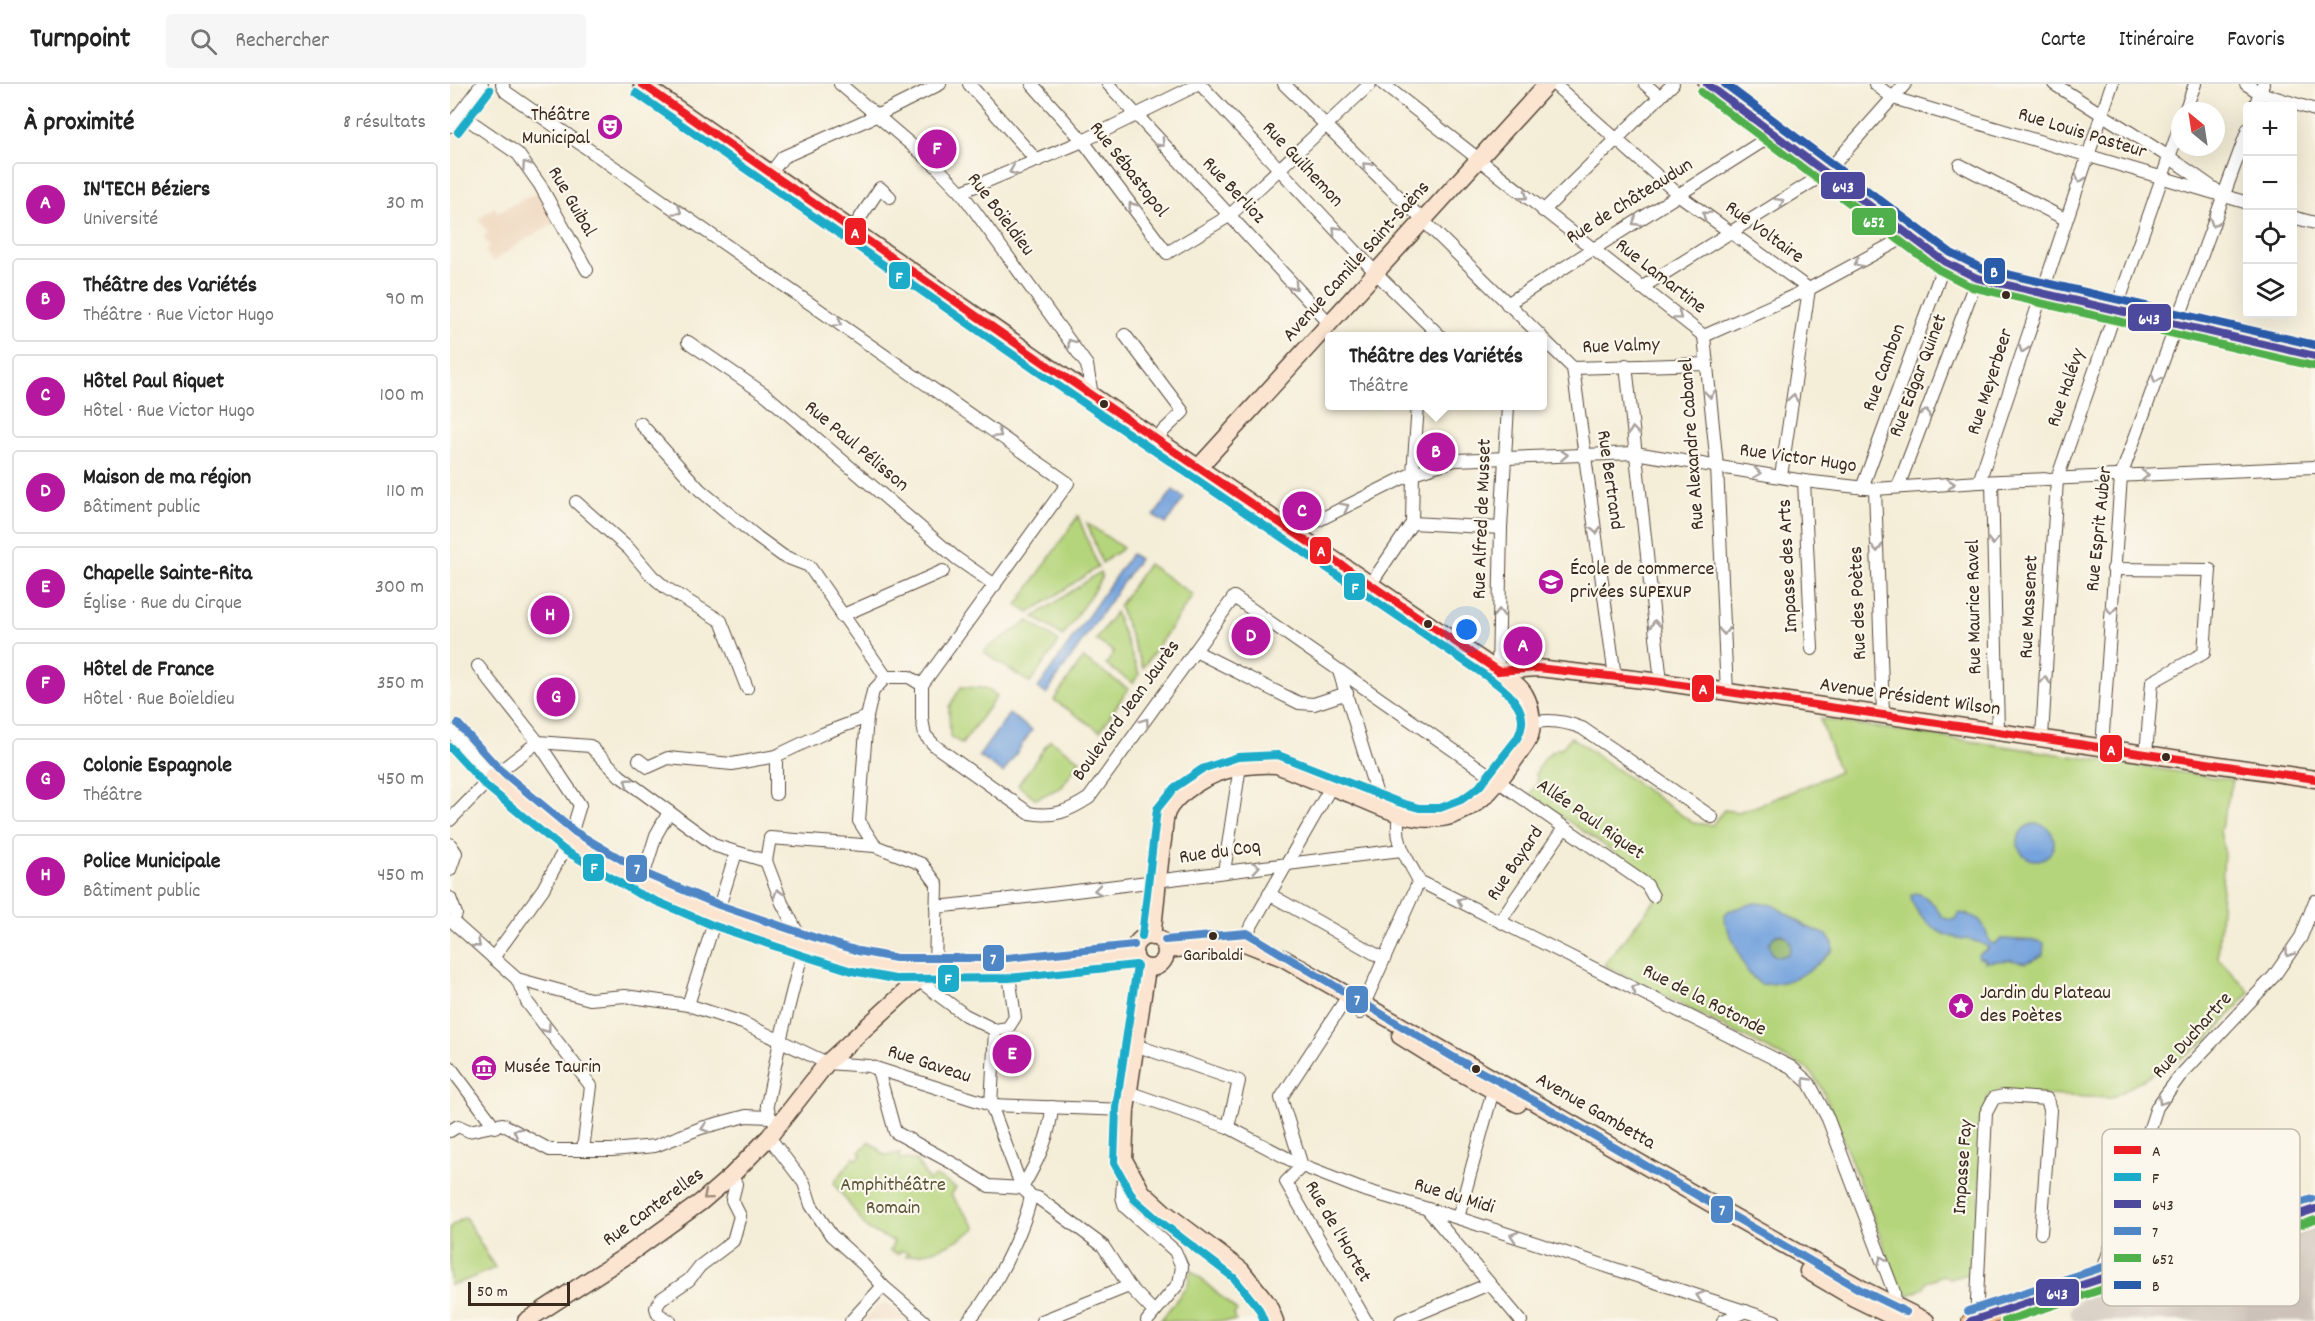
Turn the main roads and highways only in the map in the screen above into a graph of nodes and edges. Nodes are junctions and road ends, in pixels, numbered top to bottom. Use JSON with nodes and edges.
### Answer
{"nodes":[{"id":1,"x":642,"y":84,"type":"edge"},
{"id":2,"x":1547,"y":84,"type":"edge"},
{"id":3,"x":1707,"y":84,"type":"edge"},
{"id":4,"x":2315,"y":357,"type":"edge"},
{"id":5,"x":1198,"y":468,"type":"junction"},
{"id":6,"x":1538,"y":668,"type":"junction"},
{"id":7,"x":1498,"y":671,"type":"junction"},
{"id":8,"x":1525,"y":695,"type":"junction"},
{"id":9,"x":492,"y":777,"type":"road end"},
{"id":10,"x":2315,"y":779,"type":"edge"},
{"id":11,"x":1152,"y":937,"type":"junction"},
{"id":12,"x":1242,"y":942,"type":"junction"},
{"id":13,"x":1166,"y":950,"type":"junction"},
{"id":14,"x":1135,"y":954,"type":"junction"},
{"id":15,"x":1147,"y":968,"type":"junction"},
{"id":16,"x":934,"y":969,"type":"junction"},
{"id":17,"x":1362,"y":1008,"type":"junction"},
{"id":18,"x":2315,"y":1209,"type":"edge"},
{"id":19,"x":2300,"y":1214,"type":"edge"},
{"id":20,"x":2102,"y":1277,"type":"edge"},
{"id":21,"x":1896,"y":1314,"type":"edge"},
{"id":22,"x":1973,"y":1320,"type":"edge"},
{"id":23,"x":526,"y":1321,"type":"edge"},
{"id":24,"x":1275,"y":1321,"type":"edge"},
{"id":25,"x":1926,"y":1321,"type":"edge"}],
"edges":[{"from":1,"to":5,"type":"main road"},
{"from":2,"to":5,"type":"main road","name":"Avenue Camille Saint-Saëns"},
{"from":3,"to":4,"type":"main road"},
{"from":5,"to":7,"type":"main road"},
{"from":6,"to":7,"type":"main road","name":"Avenue Président Wilson"},
{"from":6,"to":8,"type":"main road"},
{"from":6,"to":10,"type":"main road","name":"Avenue Président Wilson"},
{"from":7,"to":8,"type":"main road"},
{"from":8,"to":11,"type":"main road"},
{"from":9,"to":16,"type":"main road"},
{"from":11,"to":13,"type":"main road"},
{"from":11,"to":14,"type":"main road"},
{"from":12,"to":13,"type":"main road","name":"Avenue Gambetta"},
{"from":12,"to":17,"type":"main road","name":"Avenue Gambetta"},
{"from":12,"to":17,"type":"main road","name":"Avenue Gambetta"},
{"from":13,"to":15,"type":"main road"},
{"from":14,"to":15,"type":"main road"},
{"from":14,"to":16,"type":"main road"},
{"from":15,"to":24,"type":"main road"},
{"from":16,"to":23,"type":"main road","name":"Rue Canterelles","one_way":true},
{"from":17,"to":21,"type":"main road","name":"Avenue Gambetta"},
{"from":18,"to":19,"type":"main road"},
{"from":20,"to":22,"type":"main road"},
{"from":21,"to":25,"type":"main road","name":"Avenue Gambetta"}]}
